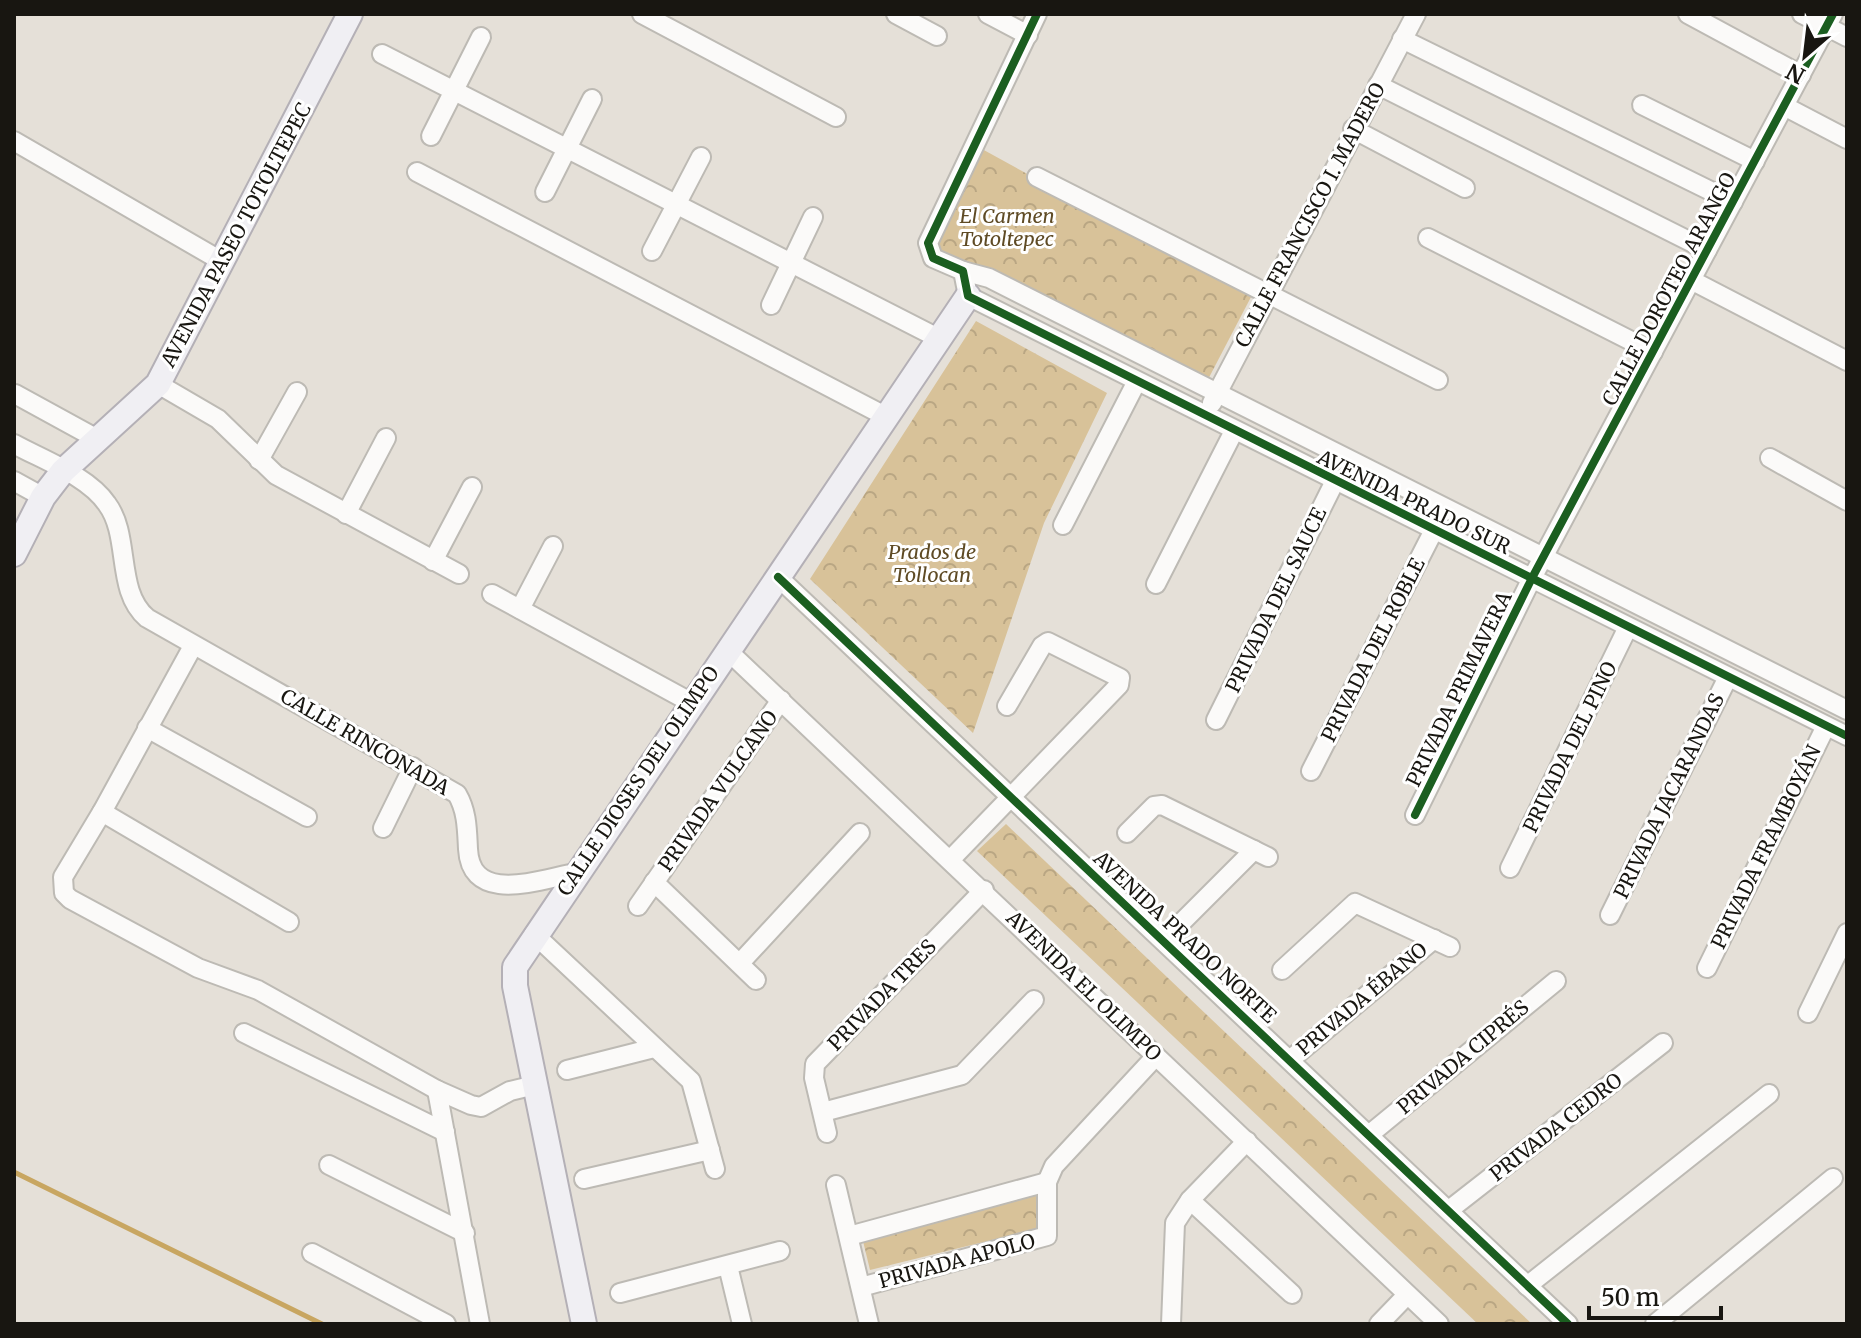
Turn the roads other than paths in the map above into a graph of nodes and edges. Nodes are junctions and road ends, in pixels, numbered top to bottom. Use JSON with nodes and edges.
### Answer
{"nodes":[{"id":1,"x":350,"y":14,"type":"edge"},
{"id":2,"x":642,"y":14,"type":"edge"},
{"id":3,"x":896,"y":14,"type":"edge"},
{"id":4,"x":988,"y":14,"type":"edge"},
{"id":5,"x":1037,"y":14,"type":"edge"},
{"id":6,"x":1416,"y":14,"type":"edge"},
{"id":7,"x":1688,"y":14,"type":"edge"},
{"id":8,"x":1802,"y":14,"type":"edge"},
{"id":9,"x":1829,"y":20,"type":"edge"},
{"id":10,"x":1028,"y":35,"type":"junction"},
{"id":11,"x":937,"y":36,"type":"dead end"},
{"id":12,"x":481,"y":37,"type":"dead end"},
{"id":13,"x":1847,"y":37,"type":"edge"},
{"id":14,"x":1402,"y":39,"type":"junction"},
{"id":15,"x":382,"y":54,"type":"dead end"},
{"id":16,"x":1801,"y":75,"type":"junction"},
{"id":17,"x":1378,"y":85,"type":"junction"},
{"id":18,"x":452,"y":91,"type":"junction"},
{"id":19,"x":592,"y":99,"type":"dead end"},
{"id":20,"x":1642,"y":105,"type":"dead end"},
{"id":21,"x":1784,"y":106,"type":"junction"},
{"id":22,"x":836,"y":117,"type":"dead end"},
{"id":23,"x":1353,"y":129,"type":"junction"},
{"id":24,"x":431,"y":136,"type":"dead end"},
{"id":25,"x":1847,"y":139,"type":"edge"},
{"id":26,"x":14,"y":141,"type":"edge"},
{"id":27,"x":565,"y":149,"type":"junction"},
{"id":28,"x":701,"y":157,"type":"dead end"},
{"id":29,"x":1755,"y":161,"type":"junction"},
{"id":30,"x":417,"y":172,"type":"dead end"},
{"id":31,"x":1037,"y":177,"type":"dead end"},
{"id":32,"x":1465,"y":188,"type":"dead end"},
{"id":33,"x":545,"y":192,"type":"dead end"},
{"id":34,"x":1729,"y":200,"type":"junction"},
{"id":35,"x":676,"y":205,"type":"junction"},
{"id":36,"x":813,"y":217,"type":"dead end"},
{"id":37,"x":1428,"y":238,"type":"dead end"},
{"id":38,"x":1707,"y":250,"type":"junction"},
{"id":39,"x":652,"y":251,"type":"dead end"},
{"id":40,"x":223,"y":262,"type":"junction"},
{"id":41,"x":790,"y":264,"type":"junction"},
{"id":42,"x":963,"y":271,"type":"junction"},
{"id":43,"x":1691,"y":280,"type":"junction"},
{"id":44,"x":1268,"y":294,"type":"junction"},
{"id":45,"x":968,"y":296,"type":"junction"},
{"id":46,"x":771,"y":305,"type":"dead end"},
{"id":47,"x":938,"y":338,"type":"junction"},
{"id":48,"x":1653,"y":352,"type":"junction"},
{"id":49,"x":1847,"y":361,"type":"edge"},
{"id":50,"x":1438,"y":380,"type":"dead end"},
{"id":51,"x":1136,"y":383,"type":"junction"},
{"id":52,"x":158,"y":384,"type":"junction"},
{"id":53,"x":297,"y":392,"type":"dead end"},
{"id":54,"x":15,"y":394,"type":"edge"},
{"id":55,"x":1216,"y":395,"type":"junction"},
{"id":56,"x":885,"y":416,"type":"junction"},
{"id":57,"x":1205,"y":416,"type":"junction"},
{"id":58,"x":1234,"y":431,"type":"junction"},
{"id":59,"x":386,"y":438,"type":"dead end"},
{"id":60,"x":99,"y":440,"type":"junction"},
{"id":61,"x":14,"y":444,"type":"edge"},
{"id":62,"x":1770,"y":458,"type":"dead end"},
{"id":63,"x":259,"y":460,"type":"junction"},
{"id":64,"x":63,"y":471,"type":"junction"},
{"id":65,"x":14,"y":481,"type":"edge"},
{"id":66,"x":1335,"y":481,"type":"junction"},
{"id":67,"x":472,"y":487,"type":"dead end"},
{"id":68,"x":43,"y":497,"type":"junction"},
{"id":69,"x":1847,"y":501,"type":"edge"},
{"id":70,"x":346,"y":514,"type":"junction"},
{"id":71,"x":1063,"y":525,"type":"dead end"},
{"id":72,"x":1434,"y":530,"type":"junction"},
{"id":73,"x":553,"y":546,"type":"dead end"},
{"id":74,"x":14,"y":554,"type":"edge"},
{"id":75,"x":1543,"y":557,"type":"junction"},
{"id":76,"x":433,"y":561,"type":"junction"},
{"id":77,"x":459,"y":574,"type":"dead end"},
{"id":78,"x":778,"y":577,"type":"junction"},
{"id":79,"x":1532,"y":578,"type":"junction"},
{"id":80,"x":1156,"y":584,"type":"dead end"},
{"id":81,"x":492,"y":594,"type":"dead end"},
{"id":82,"x":520,"y":609,"type":"junction"},
{"id":83,"x":1628,"y":627,"type":"junction"},
{"id":84,"x":193,"y":646,"type":"junction"},
{"id":85,"x":727,"y":650,"type":"junction"},
{"id":86,"x":1728,"y":677,"type":"junction"},
{"id":87,"x":781,"y":700,"type":"junction"},
{"id":88,"x":692,"y":703,"type":"junction"},
{"id":89,"x":1007,"y":706,"type":"dead end"},
{"id":90,"x":1847,"y":710,"type":"edge"},
{"id":91,"x":1216,"y":720,"type":"dead end"},
{"id":92,"x":1826,"y":726,"type":"junction"},
{"id":93,"x":147,"y":728,"type":"junction"},
{"id":94,"x":1847,"y":736,"type":"edge"},
{"id":95,"x":413,"y":767,"type":"junction"},
{"id":96,"x":1311,"y":771,"type":"dead end"},
{"id":97,"x":1012,"y":795,"type":"junction"},
{"id":98,"x":105,"y":814,"type":"junction"},
{"id":99,"x":1415,"y":815,"type":"dead end"},
{"id":100,"x":307,"y":817,"type":"dead end"},
{"id":101,"x":383,"y":828,"type":"dead end"},
{"id":102,"x":860,"y":833,"type":"dead end"},
{"id":103,"x":1127,"y":833,"type":"dead end"},
{"id":104,"x":951,"y":859,"type":"junction"},
{"id":105,"x":1510,"y":868,"type":"dead end"},
{"id":106,"x":577,"y":873,"type":"junction"},
{"id":107,"x":654,"y":882,"type":"junction"},
{"id":108,"x":984,"y":890,"type":"junction"},
{"id":109,"x":638,"y":906,"type":"dead end"},
{"id":110,"x":1610,"y":915,"type":"dead end"},
{"id":111,"x":289,"y":922,"type":"dead end"},
{"id":112,"x":1847,"y":933,"type":"edge"},
{"id":113,"x":534,"y":934,"type":"junction"},
{"id":114,"x":1164,"y":940,"type":"junction"},
{"id":115,"x":740,"y":963,"type":"junction"},
{"id":116,"x":1707,"y":968,"type":"dead end"},
{"id":117,"x":1282,"y":970,"type":"dead end"},
{"id":118,"x":756,"y":980,"type":"dead end"},
{"id":119,"x":1556,"y":981,"type":"dead end"},
{"id":120,"x":1034,"y":1000,"type":"dead end"},
{"id":121,"x":1808,"y":1013,"type":"dead end"},
{"id":122,"x":244,"y":1033,"type":"dead end"},
{"id":123,"x":1663,"y":1043,"type":"dead end"},
{"id":124,"x":654,"y":1048,"type":"junction"},
{"id":125,"x":1156,"y":1056,"type":"junction"},
{"id":126,"x":1291,"y":1059,"type":"junction"},
{"id":127,"x":567,"y":1070,"type":"dead end"},
{"id":128,"x":535,"y":1085,"type":"junction"},
{"id":129,"x":437,"y":1090,"type":"junction"},
{"id":130,"x":1769,"y":1094,"type":"dead end"},
{"id":131,"x":823,"y":1112,"type":"junction"},
{"id":132,"x":445,"y":1132,"type":"junction"},
{"id":133,"x":827,"y":1133,"type":"dead end"},
{"id":134,"x":1370,"y":1134,"type":"junction"},
{"id":135,"x":1247,"y":1141,"type":"junction"},
{"id":136,"x":710,"y":1150,"type":"junction"},
{"id":137,"x":329,"y":1165,"type":"dead end"},
{"id":138,"x":715,"y":1169,"type":"dead end"},
{"id":139,"x":1833,"y":1178,"type":"dead end"},
{"id":140,"x":584,"y":1179,"type":"dead end"},
{"id":141,"x":1047,"y":1182,"type":"junction"},
{"id":142,"x":836,"y":1185,"type":"dead end"},
{"id":143,"x":1190,"y":1200,"type":"junction"},
{"id":144,"x":1449,"y":1210,"type":"junction"},
{"id":145,"x":465,"y":1233,"type":"junction"},
{"id":146,"x":849,"y":1236,"type":"junction"},
{"id":147,"x":780,"y":1251,"type":"dead end"},
{"id":148,"x":312,"y":1253,"type":"dead end"},
{"id":149,"x":728,"y":1266,"type":"junction"},
{"id":150,"x":1527,"y":1286,"type":"junction"},
{"id":151,"x":861,"y":1287,"type":"junction"},
{"id":152,"x":620,"y":1293,"type":"dead end"},
{"id":153,"x":1292,"y":1294,"type":"dead end"},
{"id":154,"x":1407,"y":1295,"type":"junction"},
{"id":155,"x":446,"y":1324,"type":"edge"},
{"id":156,"x":480,"y":1324,"type":"edge"},
{"id":157,"x":584,"y":1324,"type":"edge"},
{"id":158,"x":742,"y":1324,"type":"edge"},
{"id":159,"x":869,"y":1324,"type":"edge"},
{"id":160,"x":1171,"y":1324,"type":"edge"},
{"id":161,"x":1379,"y":1324,"type":"edge"},
{"id":162,"x":1439,"y":1324,"type":"edge"},
{"id":163,"x":1568,"y":1324,"type":"edge"},
{"id":164,"x":1655,"y":1324,"type":"edge"}],
"edges":[{"from":1,"to":40,"type":"main road","name":"AVENIDA PASEO TOTOLTEPEC"},
{"from":2,"to":22,"type":"street"},
{"from":3,"to":11,"type":"street"},
{"from":4,"to":10,"type":"street"},
{"from":5,"to":10,"type":"street"},
{"from":6,"to":14,"type":"street","name":"CALLE FRANCISCO I. MADERO"},
{"from":7,"to":16,"type":"street"},
{"from":8,"to":9,"type":"street"},
{"from":9,"to":13,"type":"street"},
{"from":9,"to":16,"type":"street","name":"CALLE DOROTEO ARANGO"},
{"from":10,"to":42,"type":"street"},
{"from":12,"to":18,"type":"street"},
{"from":14,"to":17,"type":"street","name":"CALLE FRANCISCO I. MADERO"},
{"from":14,"to":34,"type":"street"},
{"from":15,"to":18,"type":"street"},
{"from":16,"to":21,"type":"street","name":"CALLE DOROTEO ARANGO"},
{"from":17,"to":23,"type":"street","name":"CALLE FRANCISCO I. MADERO"},
{"from":17,"to":38,"type":"street"},
{"from":18,"to":24,"type":"street"},
{"from":18,"to":27,"type":"street"},
{"from":19,"to":27,"type":"street"},
{"from":20,"to":29,"type":"street"},
{"from":21,"to":25,"type":"street"},
{"from":21,"to":29,"type":"street","name":"CALLE DOROTEO ARANGO"},
{"from":23,"to":32,"type":"street"},
{"from":23,"to":44,"type":"street","name":"CALLE FRANCISCO I. MADERO"},
{"from":26,"to":40,"type":"street"},
{"from":27,"to":33,"type":"street"},
{"from":27,"to":35,"type":"street"},
{"from":28,"to":35,"type":"street"},
{"from":29,"to":34,"type":"street","name":"CALLE DOROTEO ARANGO"},
{"from":30,"to":56,"type":"street"},
{"from":31,"to":44,"type":"street"},
{"from":34,"to":38,"type":"street","name":"CALLE DOROTEO ARANGO"},
{"from":35,"to":39,"type":"street"},
{"from":35,"to":41,"type":"street"},
{"from":36,"to":41,"type":"street"},
{"from":37,"to":48,"type":"street"},
{"from":38,"to":43,"type":"street","name":"CALLE DOROTEO ARANGO"},
{"from":40,"to":52,"type":"main road","name":"AVENIDA PASEO TOTOLTEPEC"},
{"from":41,"to":46,"type":"street"},
{"from":41,"to":47,"type":"street"},
{"from":42,"to":45,"type":"street"},
{"from":42,"to":55,"type":"street"},
{"from":43,"to":48,"type":"street","name":"CALLE DOROTEO ARANGO"},
{"from":43,"to":49,"type":"street"},
{"from":44,"to":50,"type":"street"},
{"from":44,"to":55,"type":"street","name":"CALLE FRANCISCO I. MADERO"},
{"from":45,"to":47,"type":"main road","name":"CALLE DIOSES DEL OLIMPO"},
{"from":45,"to":51,"type":"street","name":"AVENIDA PRADO SUR"},
{"from":47,"to":56,"type":"main road","name":"CALLE DIOSES DEL OLIMPO"},
{"from":48,"to":75,"type":"street","name":"CALLE DOROTEO ARANGO"},
{"from":51,"to":57,"type":"street","name":"AVENIDA PRADO SUR"},
{"from":51,"to":71,"type":"street"},
{"from":52,"to":60,"type":"main road","name":"AVENIDA PASEO TOTOLTEPEC"},
{"from":52,"to":63,"type":"street"},
{"from":53,"to":63,"type":"street"},
{"from":54,"to":60,"type":"street"},
{"from":55,"to":57,"type":"street","name":"CALLE FRANCISCO I. MADERO"},
{"from":55,"to":75,"type":"street"},
{"from":56,"to":78,"type":"main road","name":"CALLE DIOSES DEL OLIMPO"},
{"from":57,"to":58,"type":"street","name":"AVENIDA PRADO SUR"},
{"from":58,"to":66,"type":"street","name":"AVENIDA PRADO SUR"},
{"from":58,"to":80,"type":"street"},
{"from":59,"to":70,"type":"street"},
{"from":60,"to":64,"type":"main road","name":"AVENIDA PASEO TOTOLTEPEC"},
{"from":61,"to":64,"type":"street","name":"CALLE RINCONADA"},
{"from":62,"to":69,"type":"street"},
{"from":63,"to":70,"type":"street"},
{"from":64,"to":68,"type":"main road","name":"AVENIDA PASEO TOTOLTEPEC"},
{"from":64,"to":84,"type":"street","name":"CALLE RINCONADA"},
{"from":65,"to":68,"type":"street"},
{"from":66,"to":72,"type":"street","name":"AVENIDA PRADO SUR"},
{"from":66,"to":91,"type":"street","name":"PRIVADA DEL SAUCE"},
{"from":67,"to":76,"type":"street"},
{"from":68,"to":74,"type":"main road","name":"AVENIDA PASEO TOTOLTEPEC"},
{"from":70,"to":76,"type":"street"},
{"from":72,"to":79,"type":"street","name":"AVENIDA PRADO SUR"},
{"from":72,"to":96,"type":"street","name":"PRIVADA DEL ROBLE"},
{"from":73,"to":82,"type":"street"},
{"from":75,"to":79,"type":"street","name":"CALLE DOROTEO ARANGO"},
{"from":75,"to":90,"type":"street"},
{"from":76,"to":77,"type":"street"},
{"from":78,"to":85,"type":"main road","name":"CALLE DIOSES DEL OLIMPO"},
{"from":78,"to":97,"type":"street","name":"AVENIDA PRADO NORTE"},
{"from":79,"to":83,"type":"street","name":"AVENIDA PRADO SUR"},
{"from":79,"to":99,"type":"street","name":"PRIVADA PRIMAVERA"},
{"from":81,"to":82,"type":"street"},
{"from":82,"to":88,"type":"street"},
{"from":83,"to":86,"type":"street","name":"AVENIDA PRADO SUR"},
{"from":83,"to":105,"type":"street","name":"PRIVADA DEL PINO"},
{"from":84,"to":93,"type":"street"},
{"from":84,"to":95,"type":"street","name":"CALLE RINCONADA"},
{"from":85,"to":87,"type":"street","name":"AVENIDA EL OLIMPO"},
{"from":85,"to":88,"type":"main road","name":"CALLE DIOSES DEL OLIMPO"},
{"from":86,"to":92,"type":"street","name":"AVENIDA PRADO SUR"},
{"from":86,"to":110,"type":"street","name":"PRIVADA JACARANDAS"},
{"from":87,"to":104,"type":"street","name":"AVENIDA EL OLIMPO"},
{"from":87,"to":107,"type":"street","name":"PRIVADA VULCANO"},
{"from":88,"to":106,"type":"main road","name":"CALLE DIOSES DEL OLIMPO"},
{"from":89,"to":97,"type":"street"},
{"from":92,"to":94,"type":"street","name":"AVENIDA PRADO SUR"},
{"from":92,"to":116,"type":"street","name":"PRIVADA FRAMBOYÁN"},
{"from":93,"to":98,"type":"street"},
{"from":93,"to":100,"type":"street"},
{"from":95,"to":101,"type":"street"},
{"from":95,"to":106,"type":"street","name":"CALLE RINCONADA"},
{"from":97,"to":104,"type":"street"},
{"from":97,"to":114,"type":"street","name":"AVENIDA PRADO NORTE"},
{"from":98,"to":111,"type":"street"},
{"from":98,"to":129,"type":"street"},
{"from":102,"to":115,"type":"street"},
{"from":103,"to":114,"type":"street"},
{"from":104,"to":108,"type":"street","name":"AVENIDA EL OLIMPO"},
{"from":106,"to":113,"type":"main road","name":"CALLE DIOSES DEL OLIMPO"},
{"from":107,"to":109,"type":"street","name":"PRIVADA VULCANO"},
{"from":107,"to":115,"type":"street","name":"PRIVADA VULCANO"},
{"from":108,"to":125,"type":"street","name":"AVENIDA EL OLIMPO"},
{"from":108,"to":131,"type":"street","name":"PRIVADA TRES"},
{"from":112,"to":121,"type":"street"},
{"from":113,"to":124,"type":"street"},
{"from":113,"to":128,"type":"main road","name":"CALLE DIOSES DEL OLIMPO"},
{"from":114,"to":126,"type":"street","name":"AVENIDA PRADO NORTE"},
{"from":115,"to":118,"type":"street","name":"PRIVADA VULCANO"},
{"from":117,"to":126,"type":"street","name":"PRIVADA ÉBANO"},
{"from":119,"to":134,"type":"street","name":"PRIVADA CIPRÉS"},
{"from":120,"to":131,"type":"street"},
{"from":122,"to":132,"type":"street"},
{"from":123,"to":144,"type":"street","name":"PRIVADA CEDRO"},
{"from":124,"to":127,"type":"street"},
{"from":124,"to":136,"type":"street"},
{"from":125,"to":135,"type":"street","name":"AVENIDA EL OLIMPO"},
{"from":125,"to":141,"type":"street"},
{"from":126,"to":134,"type":"street","name":"AVENIDA PRADO NORTE"},
{"from":128,"to":129,"type":"street"},
{"from":128,"to":157,"type":"main road","name":"CALLE DIOSES DEL OLIMPO"},
{"from":129,"to":132,"type":"street"},
{"from":130,"to":150,"type":"street"},
{"from":131,"to":133,"type":"street","name":"PRIVADA TRES"},
{"from":132,"to":145,"type":"street"},
{"from":134,"to":144,"type":"street","name":"AVENIDA PRADO NORTE"},
{"from":135,"to":143,"type":"street"},
{"from":135,"to":154,"type":"street","name":"AVENIDA EL OLIMPO"},
{"from":136,"to":138,"type":"street"},
{"from":136,"to":140,"type":"street"},
{"from":137,"to":145,"type":"street"},
{"from":139,"to":164,"type":"street"},
{"from":141,"to":146,"type":"street"},
{"from":141,"to":151,"type":"street","name":"PRIVADA APOLO"},
{"from":142,"to":146,"type":"street","name":"PRIVADA APOLO"},
{"from":143,"to":153,"type":"street"},
{"from":143,"to":160,"type":"street"},
{"from":144,"to":150,"type":"street","name":"AVENIDA PRADO NORTE"},
{"from":145,"to":156,"type":"street"},
{"from":146,"to":151,"type":"street","name":"PRIVADA APOLO"},
{"from":147,"to":149,"type":"street"},
{"from":148,"to":155,"type":"street"},
{"from":149,"to":152,"type":"street"},
{"from":149,"to":158,"type":"street"},
{"from":150,"to":163,"type":"street","name":"AVENIDA PRADO NORTE"},
{"from":151,"to":159,"type":"street","name":"PRIVADA APOLO"},
{"from":154,"to":161,"type":"street"},
{"from":154,"to":162,"type":"street","name":"AVENIDA EL OLIMPO"}]}
